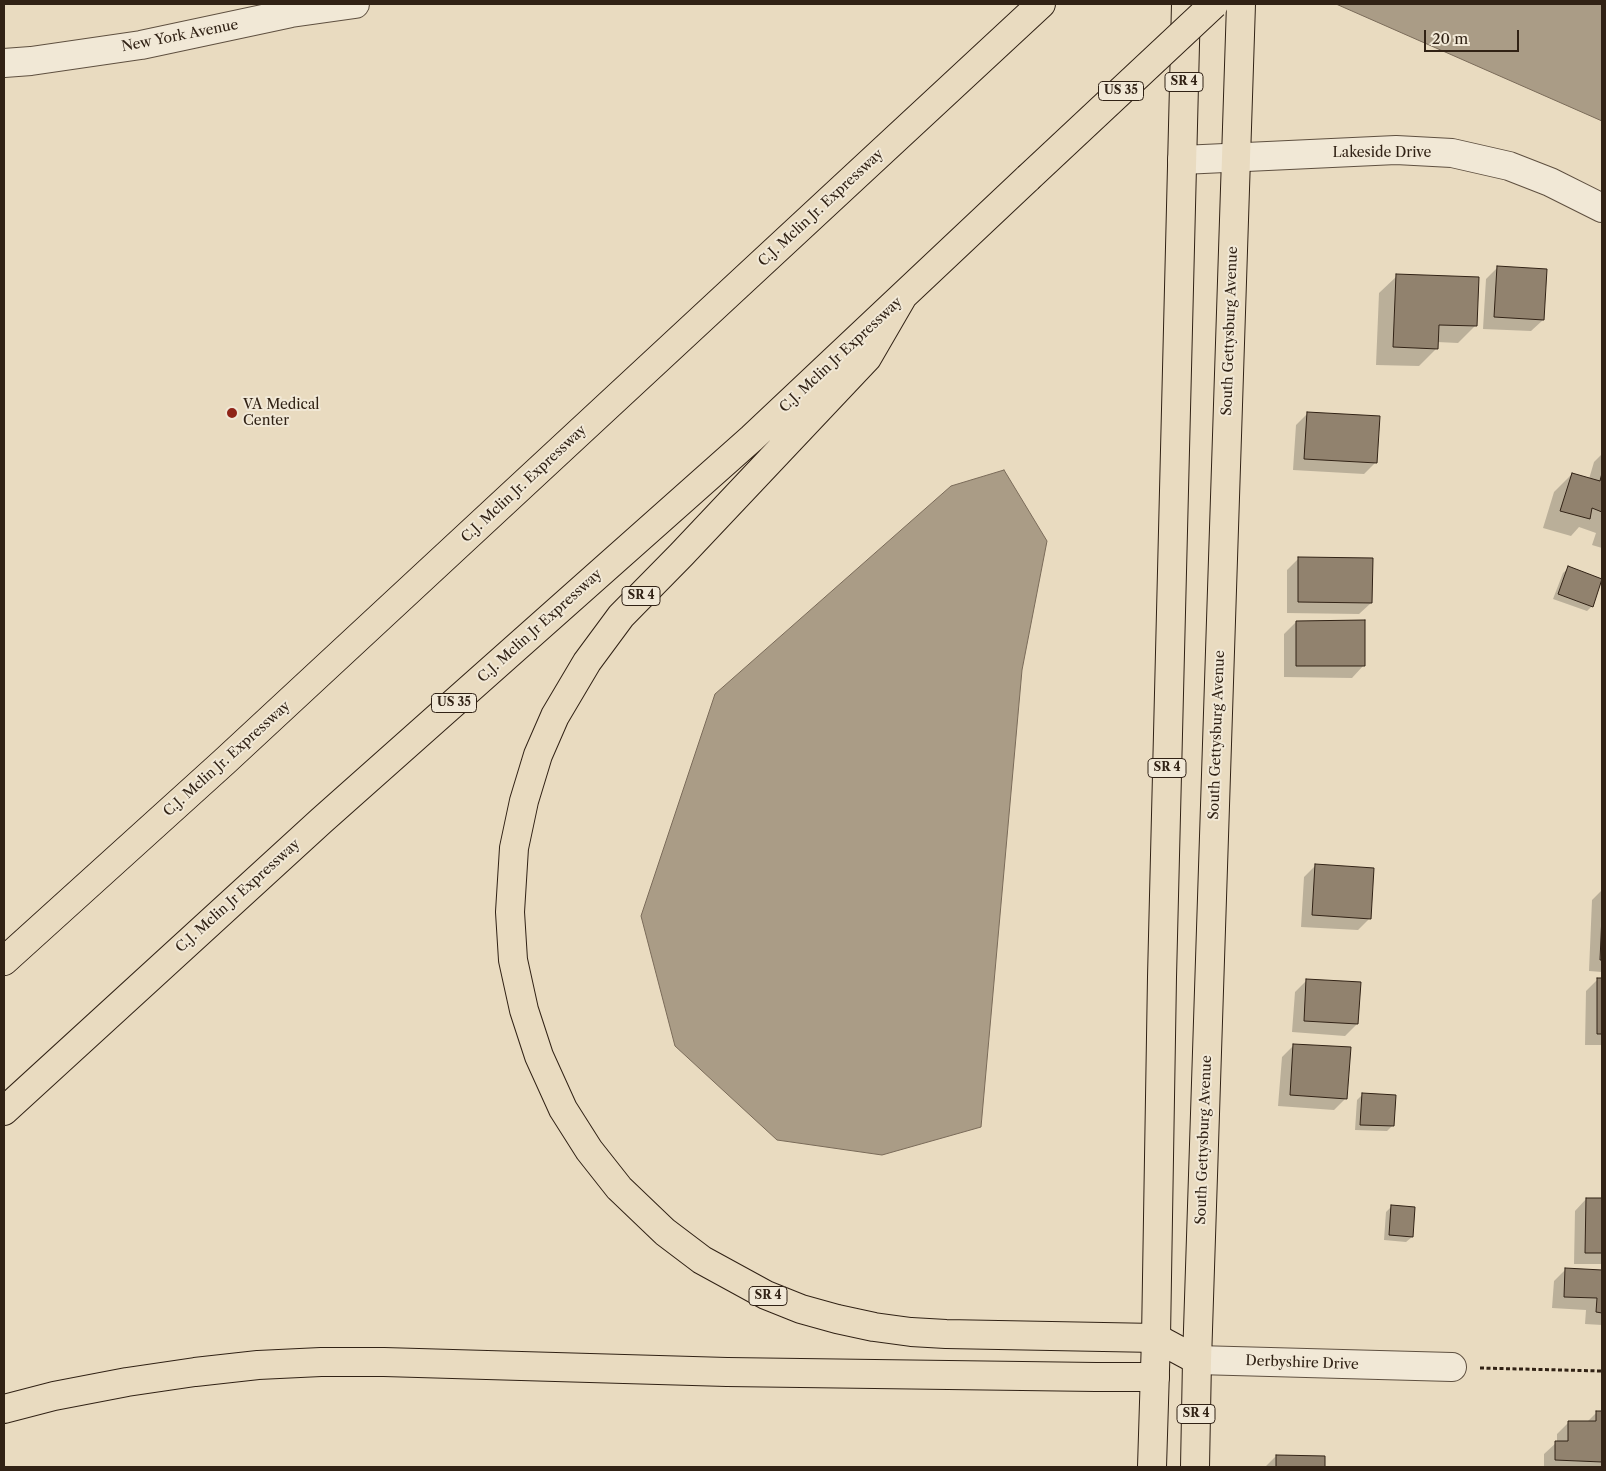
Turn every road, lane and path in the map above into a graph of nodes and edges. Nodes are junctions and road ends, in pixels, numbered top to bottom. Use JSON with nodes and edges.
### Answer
{"nodes":[{"id":1,"x":355,"y":4,"type":"edge"},
{"id":2,"x":1186,"y":4,"type":"edge"},
{"id":3,"x":1214,"y":4,"type":"edge"},
{"id":4,"x":1241,"y":4,"type":"edge"},
{"id":5,"x":1039,"y":5,"type":"edge"},
{"id":6,"x":4,"y":64,"type":"edge"},
{"id":7,"x":1236,"y":157,"type":"junction"},
{"id":8,"x":1182,"y":160,"type":"junction"},
{"id":9,"x":1602,"y":208,"type":"edge"},
{"id":10,"x":903,"y":296,"type":"junction"},
{"id":11,"x":4,"y":961,"type":"edge"},
{"id":12,"x":4,"y":1111,"type":"edge"},
{"id":13,"x":1156,"y":1338,"type":"junction"},
{"id":14,"x":1196,"y":1360,"type":"junction"},
{"id":15,"x":1452,"y":1367,"type":"joint"},
{"id":16,"x":1602,"y":1371,"type":"edge"},
{"id":17,"x":1155,"y":1377,"type":"junction"},
{"id":18,"x":4,"y":1409,"type":"edge"},
{"id":19,"x":1152,"y":1467,"type":"edge"},
{"id":20,"x":1195,"y":1467,"type":"edge"}],
"edges":[{"from":1,"to":6,"type":"street","name":"New York Avenue"},
{"from":2,"to":8,"type":"main road","number":"SR 4"},
{"from":3,"to":10,"type":"main road","name":"C.J. Mclin Jr Expressway","number":"US 35","bridge":true},
{"from":4,"to":7,"type":"main road","name":"South Gettysburg Avenue"},
{"from":5,"to":11,"type":"main road","name":"C.J. Mclin Jr. Expressway"},
{"from":7,"to":8,"type":"street","name":"Lakeside Drive"},
{"from":7,"to":9,"type":"street","name":"Lakeside Drive"},
{"from":7,"to":14,"type":"main road","name":"South Gettysburg Avenue"},
{"from":8,"to":13,"type":"main road","number":"SR 4"},
{"from":10,"to":12,"type":"main road","name":"C.J. Mclin Jr Expressway","number":"US 35"},
{"from":10,"to":13,"type":"main road","number":"SR 4"},
{"from":13,"to":14,"type":"main road","number":"SR 4"},
{"from":13,"to":17,"type":"main road","number":"SR 4"},
{"from":14,"to":15,"type":"street","name":"Derbyshire Drive"},
{"from":14,"to":17,"type":"main road","name":"Derbyshire Drive"},
{"from":14,"to":20,"type":"main road","name":"South Gettysburg Avenue","number":"SR 4"},
{"from":15,"to":16,"type":"path"},
{"from":17,"to":18,"type":"main road"},
{"from":17,"to":19,"type":"main road","number":"SR 4"}]}
